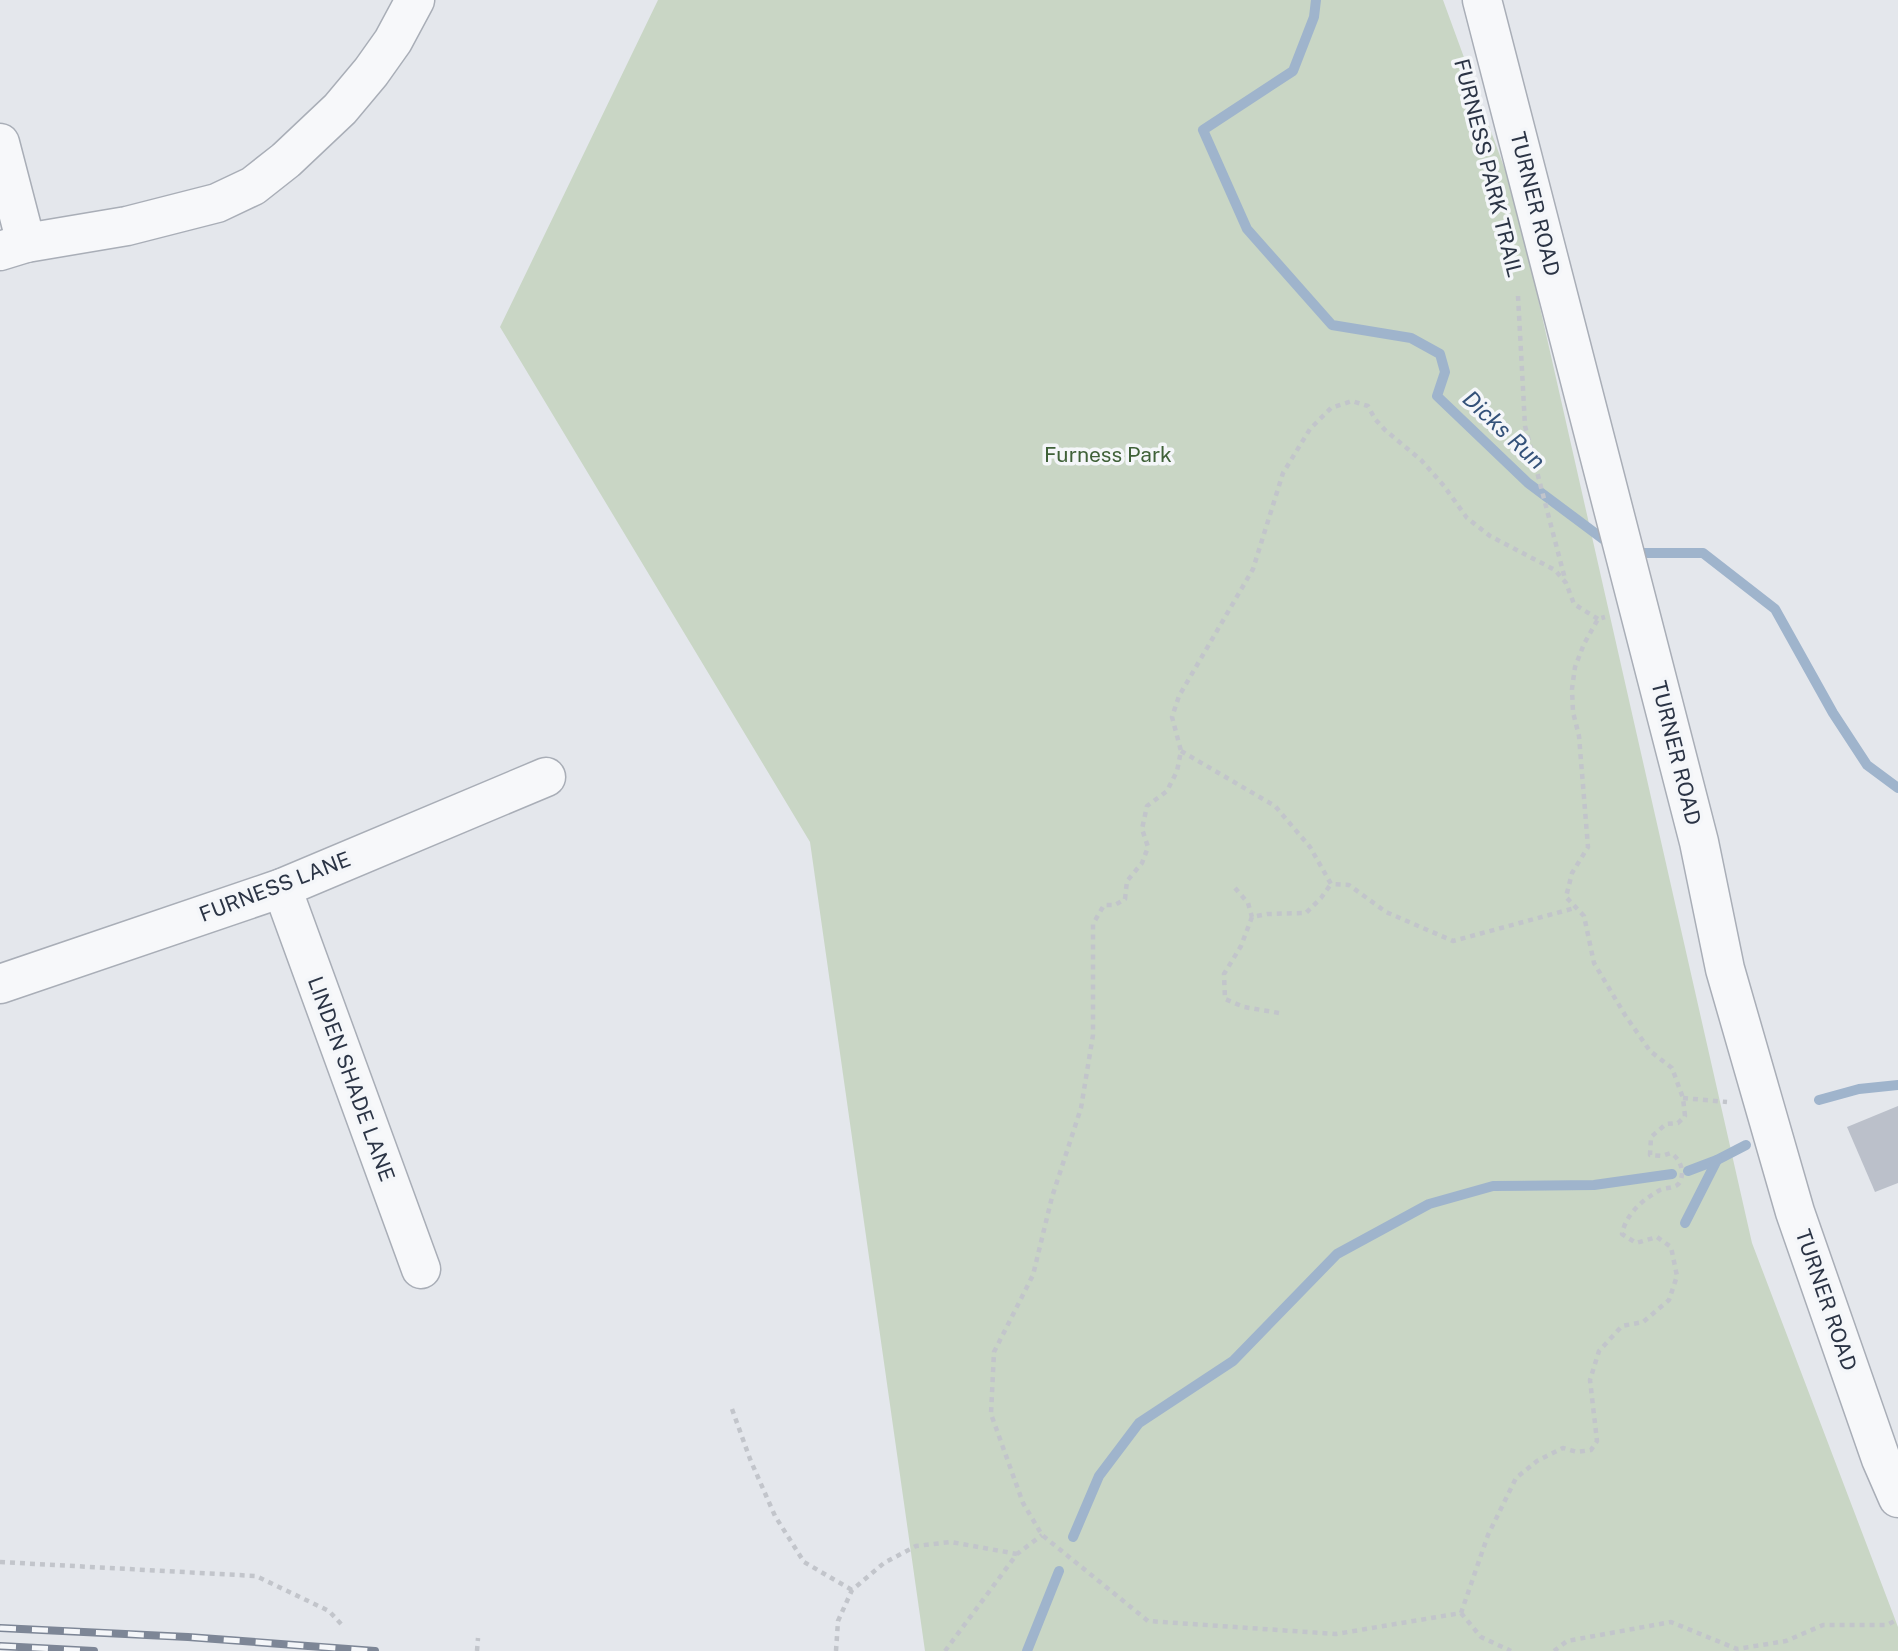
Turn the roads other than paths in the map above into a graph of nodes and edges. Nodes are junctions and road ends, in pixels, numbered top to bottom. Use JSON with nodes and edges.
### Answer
{"nodes":[{"id":1,"x":415,"y":0,"type":"edge"},
{"id":2,"x":1482,"y":0,"type":"edge"},
{"id":3,"x":0,"y":143,"type":"edge"},
{"id":4,"x":13,"y":247,"type":"edge"},
{"id":5,"x":546,"y":777,"type":"dead end"},
{"id":6,"x":282,"y":888,"type":"junction"},
{"id":7,"x":0,"y":984,"type":"edge"},
{"id":8,"x":421,"y":1269,"type":"dead end"},
{"id":9,"x":1898,"y":1498,"type":"edge"}],
"edges":[{"from":1,"to":4,"type":"street"},
{"from":2,"to":9,"type":"street","name":"TURNER ROAD"},
{"from":3,"to":4,"type":"street"},
{"from":5,"to":6,"type":"street","name":"FURNESS LANE"},
{"from":6,"to":7,"type":"street","name":"FURNESS LANE"},
{"from":6,"to":8,"type":"street","name":"LINDEN SHADE LANE"}]}
